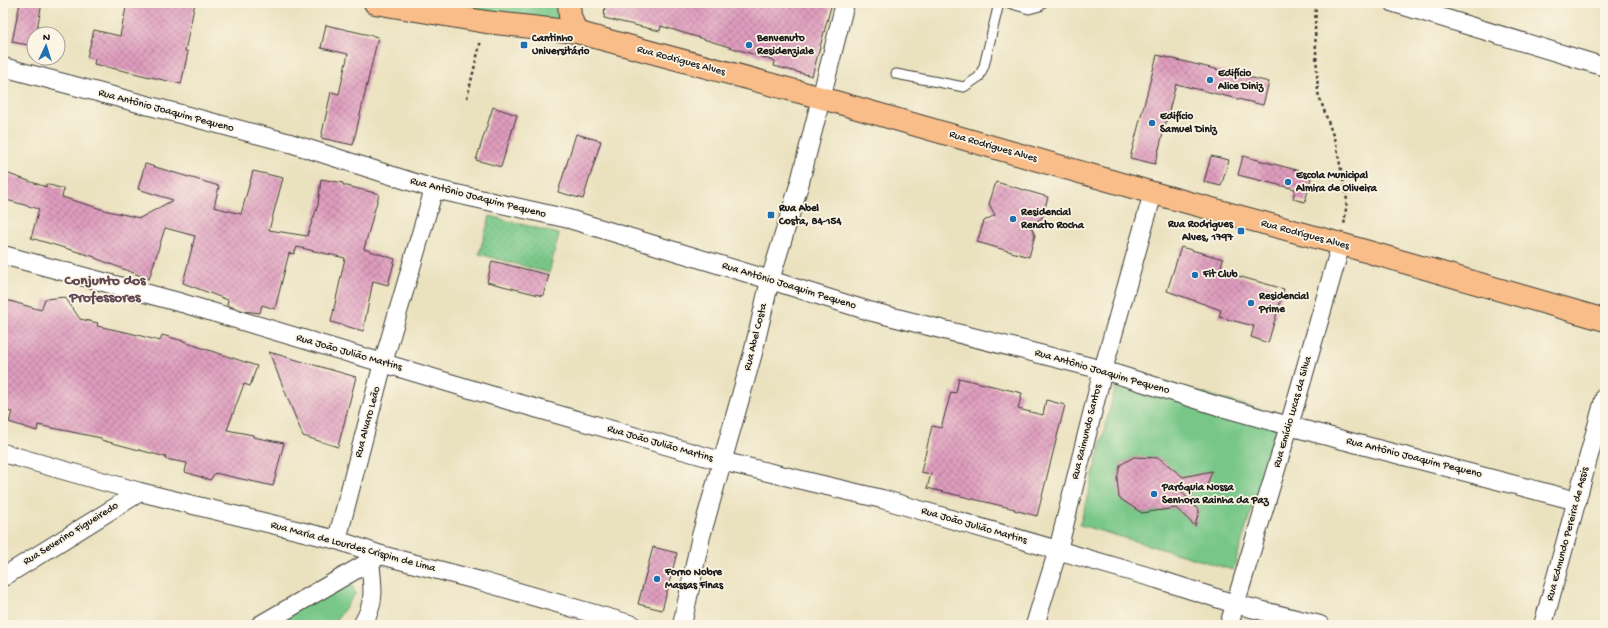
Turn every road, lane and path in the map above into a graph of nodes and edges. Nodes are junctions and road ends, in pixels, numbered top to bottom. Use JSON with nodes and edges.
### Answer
{"nodes":[{"id":1,"x":376,"y":3,"type":"edge"},
{"id":2,"x":569,"y":3,"type":"edge"},
{"id":3,"x":845,"y":3,"type":"edge"},
{"id":4,"x":999,"y":3,"type":"edge"},
{"id":5,"x":1009,"y":3,"type":"edge"},
{"id":6,"x":1042,"y":3,"type":"edge"},
{"id":7,"x":1316,"y":3,"type":"edge"},
{"id":8,"x":1394,"y":3,"type":"edge"},
{"id":9,"x":486,"y":22,"type":"junction"},
{"id":10,"x":576,"y":32,"type":"junction"},
{"id":11,"x":3,"y":67,"type":"edge"},
{"id":12,"x":1605,"y":67,"type":"edge"},
{"id":13,"x":896,"y":74,"type":"dead end"},
{"id":14,"x":467,"y":98,"type":"dead end"},
{"id":15,"x":822,"y":98,"type":"junction"},
{"id":16,"x":434,"y":189,"type":"junction"},
{"id":17,"x":1153,"y":193,"type":"junction"},
{"id":18,"x":1341,"y":244,"type":"junction"},
{"id":19,"x":3,"y":255,"type":"edge"},
{"id":20,"x":770,"y":280,"type":"junction"},
{"id":21,"x":1605,"y":320,"type":"edge"},
{"id":22,"x":383,"y":363,"type":"junction"},
{"id":23,"x":1103,"y":370,"type":"junction"},
{"id":24,"x":1605,"y":396,"type":"edge"},
{"id":25,"x":1289,"y":426,"type":"junction"},
{"id":26,"x":3,"y":453,"type":"edge"},
{"id":27,"x":722,"y":462,"type":"junction"},
{"id":28,"x":140,"y":492,"type":"junction"},
{"id":29,"x":1577,"y":501,"type":"junction"},
{"id":30,"x":337,"y":540,"type":"junction"},
{"id":31,"x":1058,"y":550,"type":"junction"},
{"id":32,"x":375,"y":559,"type":"junction"},
{"id":33,"x":3,"y":577,"type":"edge"},
{"id":34,"x":1235,"y":604,"type":"junction"},
{"id":35,"x":260,"y":625,"type":"edge"},
{"id":36,"x":362,"y":625,"type":"edge"},
{"id":37,"x":633,"y":625,"type":"edge"},
{"id":38,"x":682,"y":625,"type":"edge"},
{"id":39,"x":1035,"y":625,"type":"edge"},
{"id":40,"x":1229,"y":625,"type":"edge"},
{"id":41,"x":1320,"y":625,"type":"edge"},
{"id":42,"x":1543,"y":625,"type":"edge"}],
"edges":[{"from":1,"to":9,"type":"main road","name":"Rua Rodrigues Alves"},
{"from":2,"to":10,"type":"main road"},
{"from":3,"to":15,"type":"street","name":"Rua Abel Costa"},
{"from":4,"to":13,"type":"lane"},
{"from":5,"to":6,"type":"lane"},
{"from":7,"to":18,"type":"path"},
{"from":8,"to":12,"type":"street"},
{"from":9,"to":10,"type":"main road","name":"Rua Rodrigues Alves"},
{"from":9,"to":14,"type":"path"},
{"from":10,"to":15,"type":"main road","name":"Rua Rodrigues Alves"},
{"from":11,"to":16,"type":"street","name":"Rua Antônio Joaquim Pequeno"},
{"from":15,"to":17,"type":"main road","name":"Rua Rodrigues Alves"},
{"from":15,"to":20,"type":"street","name":"Rua Abel Costa"},
{"from":16,"to":20,"type":"street","name":"Rua Antônio Joaquim Pequeno"},
{"from":16,"to":22,"type":"street","name":"Rua Alvaro Leão"},
{"from":17,"to":18,"type":"main road","name":"Rua Rodrigues Alves"},
{"from":17,"to":23,"type":"street","name":"Rua Raimundo Santos"},
{"from":18,"to":21,"type":"main road","name":"Rua Rodrigues Alves"},
{"from":18,"to":25,"type":"street","name":"Rua Emídio Lucas da Silva"},
{"from":19,"to":22,"type":"street","name":"Rua João Julião Martins"},
{"from":20,"to":23,"type":"street","name":"Rua Antônio Joaquim Pequeno"},
{"from":20,"to":27,"type":"street","name":"Rua Abel Costa"},
{"from":22,"to":27,"type":"street","name":"Rua João Julião Martins"},
{"from":22,"to":30,"type":"street","name":"Rua Alvaro Leão"},
{"from":23,"to":25,"type":"street","name":"Rua Antônio Joaquim Pequeno"},
{"from":23,"to":31,"type":"street","name":"Rua Raimundo Santos"},
{"from":24,"to":29,"type":"street","name":"Rua Edmundo Pereira de Assis"},
{"from":25,"to":29,"type":"street","name":"Rua Antônio Joaquim Pequeno"},
{"from":25,"to":34,"type":"street","name":"Rua Emídio Lucas da Silva"},
{"from":26,"to":28,"type":"street","name":"Rua Maria de Lourdes Crispim de Lima"},
{"from":27,"to":31,"type":"street","name":"Rua João Julião Martins"},
{"from":27,"to":38,"type":"street","name":"Rua Abel Costa"},
{"from":28,"to":30,"type":"street","name":"Rua Maria de Lourdes Crispim de Lima"},
{"from":28,"to":33,"type":"street","name":"Rua Severino Figueiredo"},
{"from":29,"to":42,"type":"street","name":"Rua Edmundo Pereira de Assis"},
{"from":30,"to":32,"type":"street","name":"Rua Maria de Lourdes Crispim de Lima"},
{"from":31,"to":34,"type":"street","name":"Rua João Julião Martins"},
{"from":31,"to":39,"type":"street","name":"Rua Raimundo Santos"},
{"from":32,"to":35,"type":"street"},
{"from":32,"to":36,"type":"street"},
{"from":32,"to":37,"type":"street","name":"Rua Maria de Lourdes Crispim de Lima"},
{"from":34,"to":40,"type":"street","name":"Rua Emídio Lucas da Silva"},
{"from":34,"to":41,"type":"street","name":"Rua João Julião Martins"}]}
